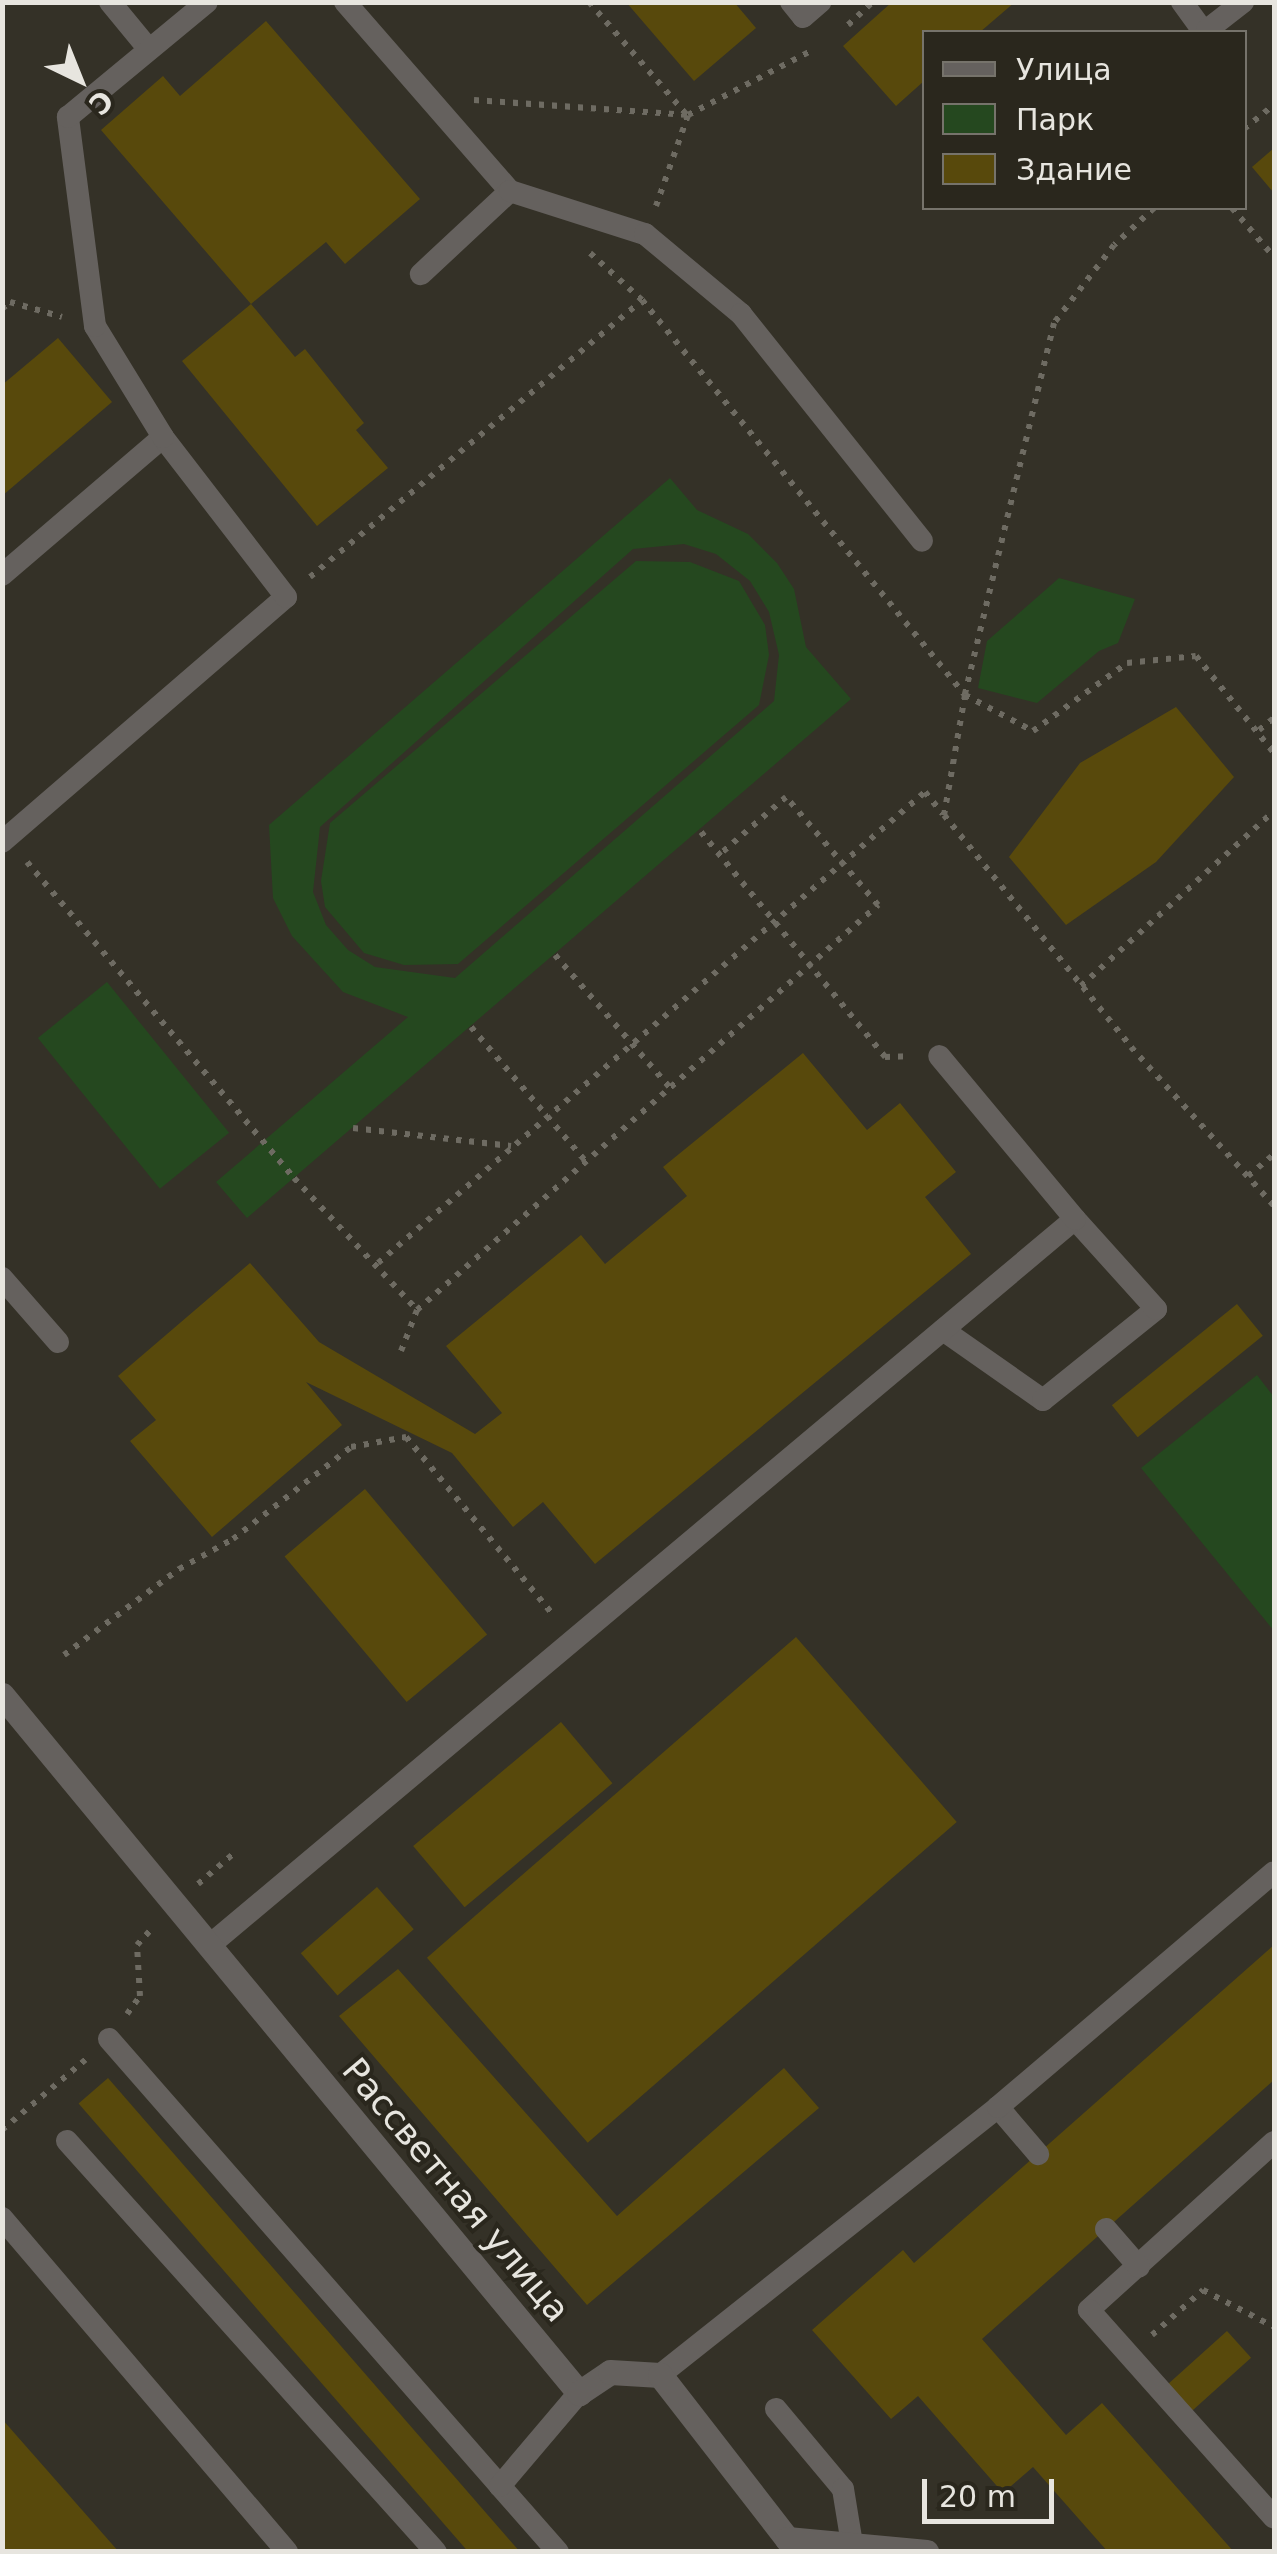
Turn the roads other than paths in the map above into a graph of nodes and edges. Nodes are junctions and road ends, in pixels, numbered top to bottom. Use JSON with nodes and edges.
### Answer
{"nodes":[{"id":1,"x":110,"y":2,"type":"edge"},
{"id":2,"x":207,"y":2,"type":"edge"},
{"id":3,"x":344,"y":2,"type":"edge"},
{"id":4,"x":790,"y":2,"type":"edge"},
{"id":5,"x":820,"y":2,"type":"edge"},
{"id":6,"x":1182,"y":2,"type":"edge"},
{"id":7,"x":1243,"y":2,"type":"edge"},
{"id":8,"x":1204,"y":30,"type":"edge"},
{"id":9,"x":1206,"y":30,"type":"edge"},
{"id":10,"x":147,"y":47,"type":"junction"},
{"id":11,"x":510,"y":191,"type":"junction"},
{"id":12,"x":421,"y":274,"type":"dead end"},
{"id":13,"x":163,"y":437,"type":"junction"},
{"id":14,"x":922,"y":541,"type":"dead end"},
{"id":15,"x":2,"y":575,"type":"edge"},
{"id":16,"x":5,"y":840,"type":"edge"},
{"id":17,"x":939,"y":1056,"type":"road end"},
{"id":18,"x":1075,"y":1219,"type":"junction"},
{"id":19,"x":2,"y":1278,"type":"edge"},
{"id":20,"x":943,"y":1330,"type":"junction"},
{"id":21,"x":58,"y":1342,"type":"dead end"},
{"id":22,"x":2,"y":1695,"type":"edge"},
{"id":23,"x":1274,"y":1872,"type":"edge"},
{"id":24,"x":210,"y":1945,"type":"junction"},
{"id":25,"x":110,"y":2039,"type":"road end"},
{"id":26,"x":998,"y":2107,"type":"junction"},
{"id":27,"x":67,"y":2140,"type":"dead end"},
{"id":28,"x":1274,"y":2142,"type":"edge"},
{"id":29,"x":1038,"y":2154,"type":"dead end"},
{"id":30,"x":2,"y":2218,"type":"edge"},
{"id":31,"x":1106,"y":2230,"type":"dead end"},
{"id":32,"x":1139,"y":2267,"type":"junction"},
{"id":33,"x":660,"y":2375,"type":"junction"},
{"id":34,"x":578,"y":2393,"type":"junction"},
{"id":35,"x":776,"y":2409,"type":"dead end"},
{"id":36,"x":500,"y":2486,"type":"junction"},
{"id":37,"x":1274,"y":2518,"type":"edge"},
{"id":38,"x":852,"y":2544,"type":"junction"},
{"id":39,"x":792,"y":2545,"type":"edge"},
{"id":40,"x":287,"y":2552,"type":"edge"},
{"id":41,"x":436,"y":2552,"type":"edge"},
{"id":42,"x":558,"y":2552,"type":"edge"},
{"id":43,"x":926,"y":2552,"type":"edge"}],
"edges":[{"from":1,"to":10,"type":"lane"},
{"from":2,"to":10,"type":"lane"},
{"from":3,"to":11,"type":"lane"},
{"from":4,"to":5,"type":"lane"},
{"from":6,"to":8,"type":"lane"},
{"from":7,"to":9,"type":"lane"},
{"from":10,"to":13,"type":"lane"},
{"from":11,"to":12,"type":"lane"},
{"from":11,"to":14,"type":"lane"},
{"from":13,"to":15,"type":"lane"},
{"from":13,"to":16,"type":"lane"},
{"from":17,"to":18,"type":"lane"},
{"from":18,"to":20,"type":"lane"},
{"from":18,"to":20,"type":"lane"},
{"from":19,"to":21,"type":"lane"},
{"from":20,"to":24,"type":"lane"},
{"from":22,"to":24,"type":"street","name":"Рассветная улица"},
{"from":23,"to":26,"type":"lane"},
{"from":24,"to":34,"type":"street","name":"Рассветная улица"},
{"from":25,"to":36,"type":"lane"},
{"from":26,"to":29,"type":"lane"},
{"from":26,"to":33,"type":"lane"},
{"from":27,"to":41,"type":"lane"},
{"from":28,"to":32,"type":"lane"},
{"from":30,"to":40,"type":"lane"},
{"from":31,"to":32,"type":"lane"},
{"from":32,"to":37,"type":"lane"},
{"from":33,"to":34,"type":"street"},
{"from":33,"to":39,"type":"street"},
{"from":34,"to":36,"type":"lane"},
{"from":35,"to":38,"type":"lane"},
{"from":36,"to":42,"type":"lane"},
{"from":38,"to":39,"type":"street"},
{"from":38,"to":43,"type":"street"}]}
